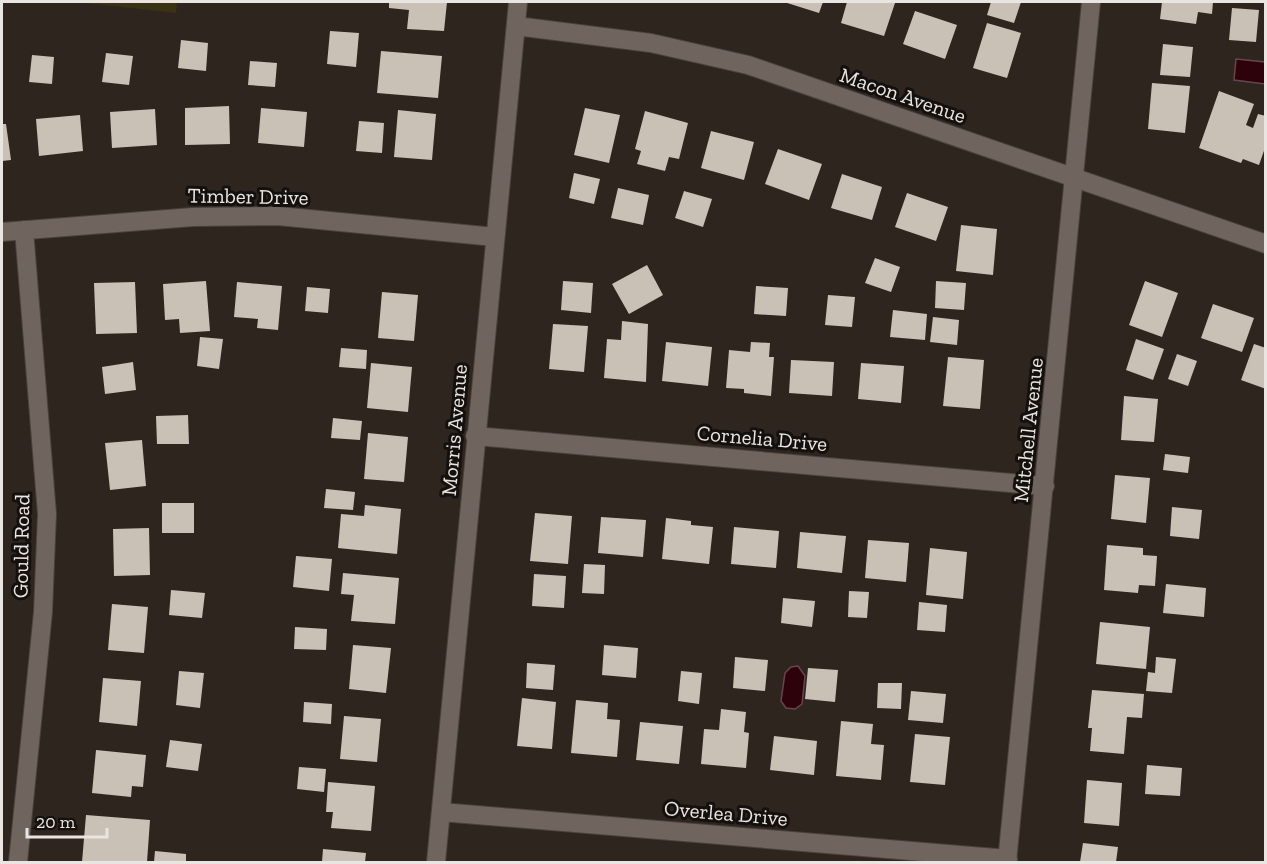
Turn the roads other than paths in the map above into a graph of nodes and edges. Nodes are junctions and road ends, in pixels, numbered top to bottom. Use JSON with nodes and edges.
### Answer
{"nodes":[{"id":1,"x":518,"y":2,"type":"edge"},
{"id":2,"x":1091,"y":2,"type":"edge"},
{"id":3,"x":516,"y":26,"type":"junction"},
{"id":4,"x":1076,"y":178,"type":"junction"},
{"id":5,"x":24,"y":230,"type":"junction"},
{"id":6,"x":2,"y":232,"type":"edge"},
{"id":7,"x":495,"y":237,"type":"junction"},
{"id":8,"x":1266,"y":244,"type":"edge"},
{"id":9,"x":475,"y":436,"type":"junction"},
{"id":10,"x":1045,"y":486,"type":"junction"},
{"id":11,"x":441,"y":812,"type":"junction"},
{"id":12,"x":1007,"y":861,"type":"edge"},
{"id":13,"x":18,"y":862,"type":"edge"},
{"id":14,"x":436,"y":862,"type":"edge"}],
"edges":[{"from":1,"to":3,"type":"street","name":"Morris Avenue"},
{"from":2,"to":4,"type":"street","name":"Mitchell Avenue"},
{"from":3,"to":4,"type":"street","name":"Macon Avenue"},
{"from":3,"to":7,"type":"street","name":"Morris Avenue"},
{"from":4,"to":8,"type":"street","name":"Macon Avenue"},
{"from":4,"to":10,"type":"street","name":"Mitchell Avenue"},
{"from":5,"to":6,"type":"street","name":"Timber Drive"},
{"from":5,"to":7,"type":"street","name":"Timber Drive"},
{"from":5,"to":13,"type":"street","name":"Gould Road"},
{"from":7,"to":9,"type":"street","name":"Morris Avenue"},
{"from":9,"to":10,"type":"street","name":"Cornelia Drive"},
{"from":9,"to":11,"type":"street","name":"Morris Avenue"},
{"from":10,"to":12,"type":"street","name":"Mitchell Avenue"},
{"from":11,"to":12,"type":"street","name":"Overlea Drive"},
{"from":11,"to":14,"type":"street","name":"Morris Avenue"}]}
